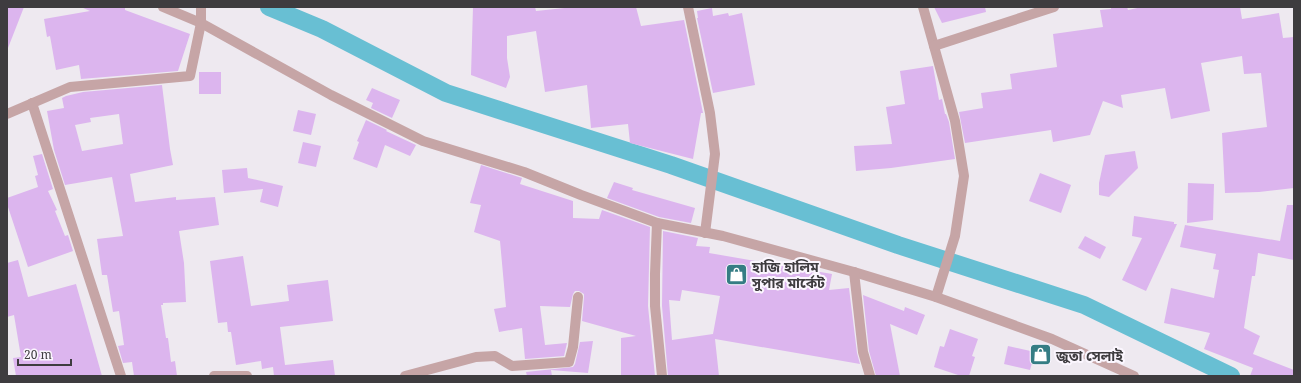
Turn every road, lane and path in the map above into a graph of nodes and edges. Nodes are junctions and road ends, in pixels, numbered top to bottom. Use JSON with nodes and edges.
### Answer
{"nodes":[{"id":1,"x":163,"y":7,"type":"edge"},
{"id":2,"x":202,"y":7,"type":"edge"},
{"id":3,"x":688,"y":7,"type":"edge"},
{"id":4,"x":924,"y":7,"type":"edge"},
{"id":5,"x":1054,"y":7,"type":"edge"},
{"id":6,"x":200,"y":23,"type":"junction"},
{"id":7,"x":934,"y":46,"type":"junction"},
{"id":8,"x":32,"y":103,"type":"junction"},
{"id":9,"x":7,"y":114,"type":"edge"},
{"id":10,"x":657,"y":223,"type":"junction"},
{"id":11,"x":705,"y":233,"type":"junction"},
{"id":12,"x":854,"y":272,"type":"junction"},
{"id":13,"x":578,"y":297,"type":"dead end"},
{"id":14,"x":936,"y":297,"type":"junction"},
{"id":15,"x":121,"y":376,"type":"edge"},
{"id":16,"x":214,"y":376,"type":"edge"},
{"id":17,"x":247,"y":376,"type":"edge"},
{"id":18,"x":405,"y":376,"type":"edge"},
{"id":19,"x":662,"y":376,"type":"edge"},
{"id":20,"x":870,"y":376,"type":"edge"},
{"id":21,"x":1134,"y":376,"type":"edge"}],
"edges":[{"from":1,"to":6,"type":"street"},
{"from":2,"to":6,"type":"street"},
{"from":3,"to":11,"type":"street"},
{"from":4,"to":7,"type":"street"},
{"from":5,"to":7,"type":"street"},
{"from":6,"to":8,"type":"street"},
{"from":6,"to":10,"type":"street"},
{"from":7,"to":14,"type":"street"},
{"from":8,"to":9,"type":"street"},
{"from":8,"to":15,"type":"street"},
{"from":10,"to":11,"type":"street"},
{"from":10,"to":19,"type":"street"},
{"from":11,"to":12,"type":"street"},
{"from":12,"to":14,"type":"street"},
{"from":12,"to":20,"type":"street"},
{"from":13,"to":18,"type":"street"},
{"from":14,"to":21,"type":"street"},
{"from":16,"to":17,"type":"street"}]}
